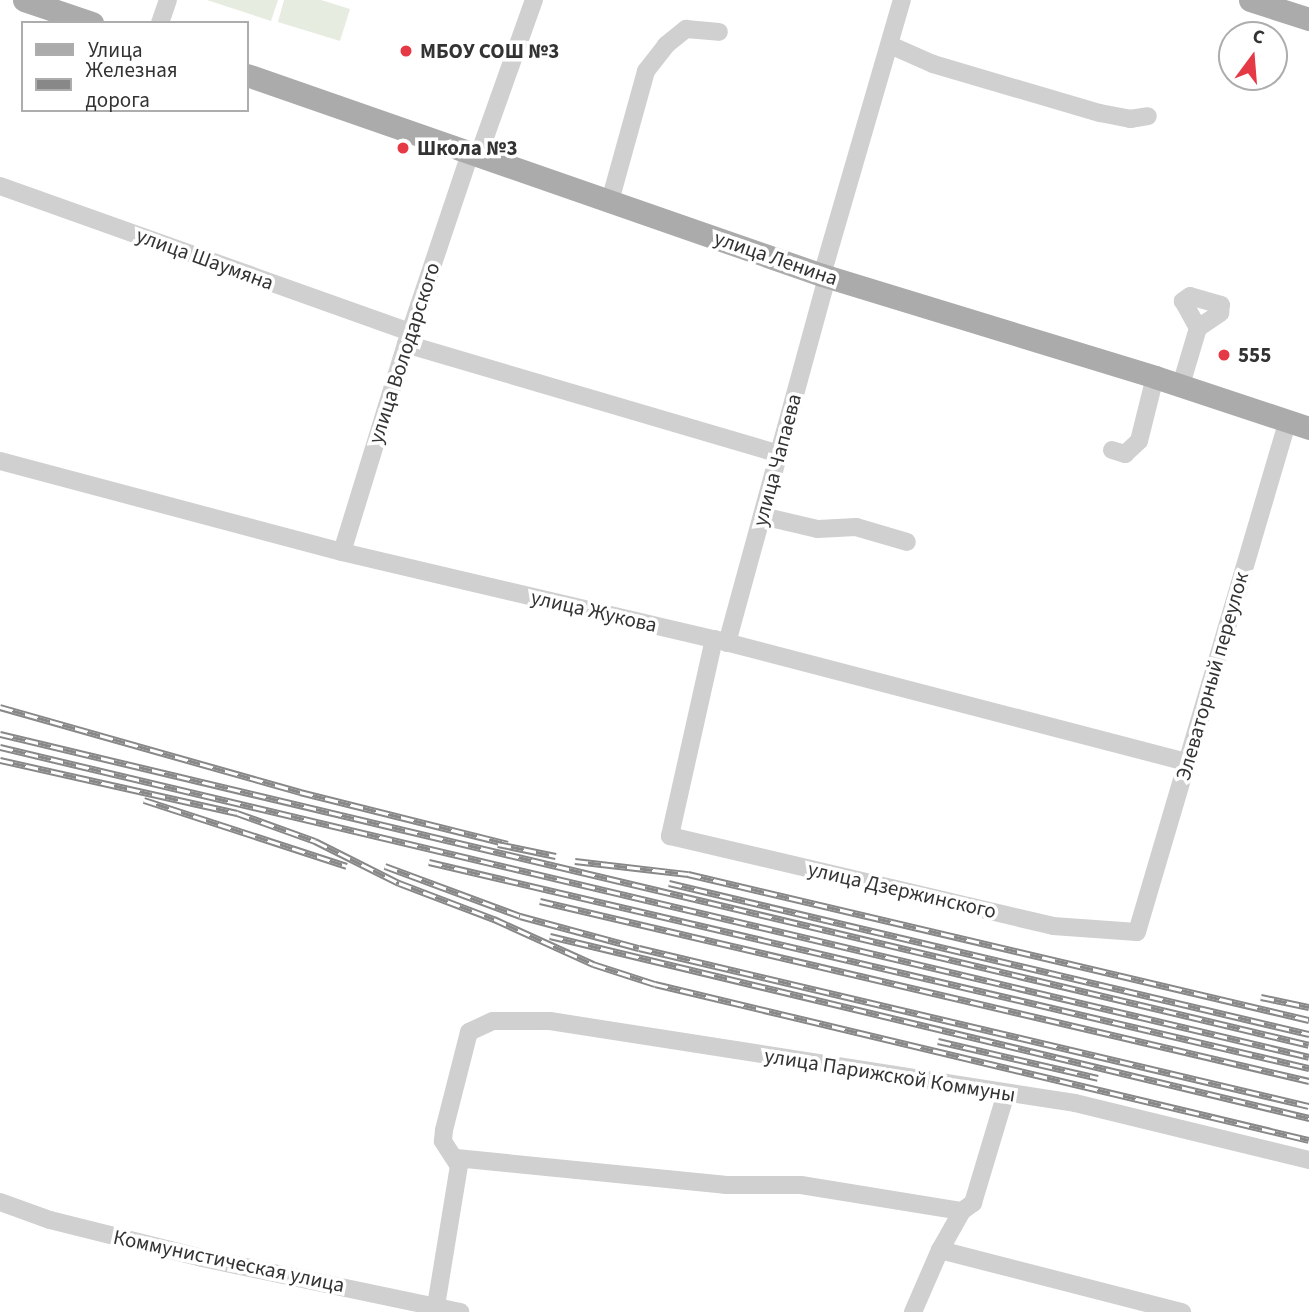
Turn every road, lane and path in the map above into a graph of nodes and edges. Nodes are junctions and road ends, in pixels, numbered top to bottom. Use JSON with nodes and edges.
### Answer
{"nodes":[{"id":1,"x":24,"y":0,"type":"edge"},
{"id":2,"x":168,"y":0,"type":"edge"},
{"id":3,"x":534,"y":0,"type":"edge"},
{"id":4,"x":902,"y":0,"type":"edge"},
{"id":5,"x":1250,"y":0,"type":"edge"},
{"id":6,"x":1309,"y":19,"type":"edge"},
{"id":7,"x":86,"y":21,"type":"edge"},
{"id":8,"x":161,"y":21,"type":"edge"},
{"id":9,"x":719,"y":32,"type":"dead end"},
{"id":10,"x":890,"y":45,"type":"junction"},
{"id":11,"x":248,"y":75,"type":"edge"},
{"id":12,"x":1147,"y":116,"type":"dead end"},
{"id":13,"x":474,"y":155,"type":"junction"},
{"id":14,"x":0,"y":186,"type":"edge"},
{"id":15,"x":610,"y":201,"type":"junction"},
{"id":16,"x":825,"y":276,"type":"junction"},
{"id":17,"x":1198,"y":328,"type":"dead end"},
{"id":18,"x":408,"y":338,"type":"junction"},
{"id":19,"x":1155,"y":377,"type":"junction"},
{"id":20,"x":1181,"y":385,"type":"junction"},
{"id":21,"x":1304,"y":425,"type":"edge"},
{"id":22,"x":1112,"y":450,"type":"dead end"},
{"id":23,"x":779,"y":454,"type":"junction"},
{"id":24,"x":0,"y":461,"type":"edge"},
{"id":25,"x":762,"y":516,"type":"junction"},
{"id":26,"x":907,"y":541,"type":"dead end"},
{"id":27,"x":342,"y":552,"type":"junction"},
{"id":28,"x":721,"y":641,"type":"junction"},
{"id":29,"x":1187,"y":762,"type":"junction"},
{"id":30,"x":670,"y":835,"type":"joint"},
{"id":31,"x":1137,"y":932,"type":"joint"},
{"id":32,"x":1006,"y":1093,"type":"junction"},
{"id":33,"x":456,"y":1158,"type":"junction"},
{"id":34,"x":1309,"y":1160,"type":"edge"},
{"id":35,"x":0,"y":1202,"type":"edge"},
{"id":36,"x":962,"y":1211,"type":"junction"},
{"id":37,"x":940,"y":1250,"type":"junction"},
{"id":38,"x":436,"y":1309,"type":"edge"},
{"id":39,"x":460,"y":1312,"type":"edge"},
{"id":40,"x":913,"y":1312,"type":"edge"},
{"id":41,"x":1182,"y":1312,"type":"edge"}],
"edges":[{"from":1,"to":7,"type":"main road"},
{"from":2,"to":8,"type":"street"},
{"from":3,"to":13,"type":"street","name":"улица Володарского"},
{"from":4,"to":10,"type":"street","name":"улица Чапаева"},
{"from":5,"to":6,"type":"main road"},
{"from":9,"to":15,"type":"street"},
{"from":10,"to":12,"type":"street"},
{"from":10,"to":16,"type":"street","name":"улица Чапаева"},
{"from":11,"to":13,"type":"main road","name":"улица Ленина"},
{"from":13,"to":15,"type":"main road","name":"улица Ленина"},
{"from":13,"to":18,"type":"street","name":"улица Володарского"},
{"from":14,"to":18,"type":"street","name":"улица Шаумяна"},
{"from":15,"to":16,"type":"main road","name":"улица Ленина"},
{"from":16,"to":19,"type":"main road","name":"улица Ленина"},
{"from":16,"to":23,"type":"street","name":"улица Чапаева"},
{"from":17,"to":20,"type":"street"},
{"from":18,"to":23,"type":"street","name":"улица Шаумяна"},
{"from":18,"to":27,"type":"street","name":"улица Володарского"},
{"from":19,"to":20,"type":"main road","name":"улица Ленина"},
{"from":19,"to":22,"type":"street"},
{"from":20,"to":21,"type":"main road","name":"улица Ленина"},
{"from":21,"to":29,"type":"street","name":"Элеваторный переулок"},
{"from":23,"to":25,"type":"street","name":"улица Чапаева"},
{"from":24,"to":27,"type":"street","name":"улица Жукова"},
{"from":25,"to":26,"type":"street"},
{"from":25,"to":28,"type":"street","name":"улица Чапаева"},
{"from":27,"to":28,"type":"street","name":"улица Жукова"},
{"from":28,"to":29,"type":"street","name":"улица Жукова"},
{"from":28,"to":30,"type":"street","name":"улица Чапаева"},
{"from":29,"to":31,"type":"street","name":"Элеваторный переулок"},
{"from":30,"to":31,"type":"street","name":"улица Дзержинского"},
{"from":32,"to":33,"type":"street","name":"улица Парижской Коммуны"},
{"from":32,"to":34,"type":"street","name":"улица Парижской Коммуны"},
{"from":32,"to":36,"type":"street"},
{"from":33,"to":36,"type":"street"},
{"from":33,"to":38,"type":"street"},
{"from":35,"to":38,"type":"street","name":"Коммунистическая улица"},
{"from":36,"to":37,"type":"street"},
{"from":37,"to":40,"type":"street"},
{"from":37,"to":41,"type":"street"},
{"from":38,"to":39,"type":"street","name":"Коммунистическая улица"}]}
